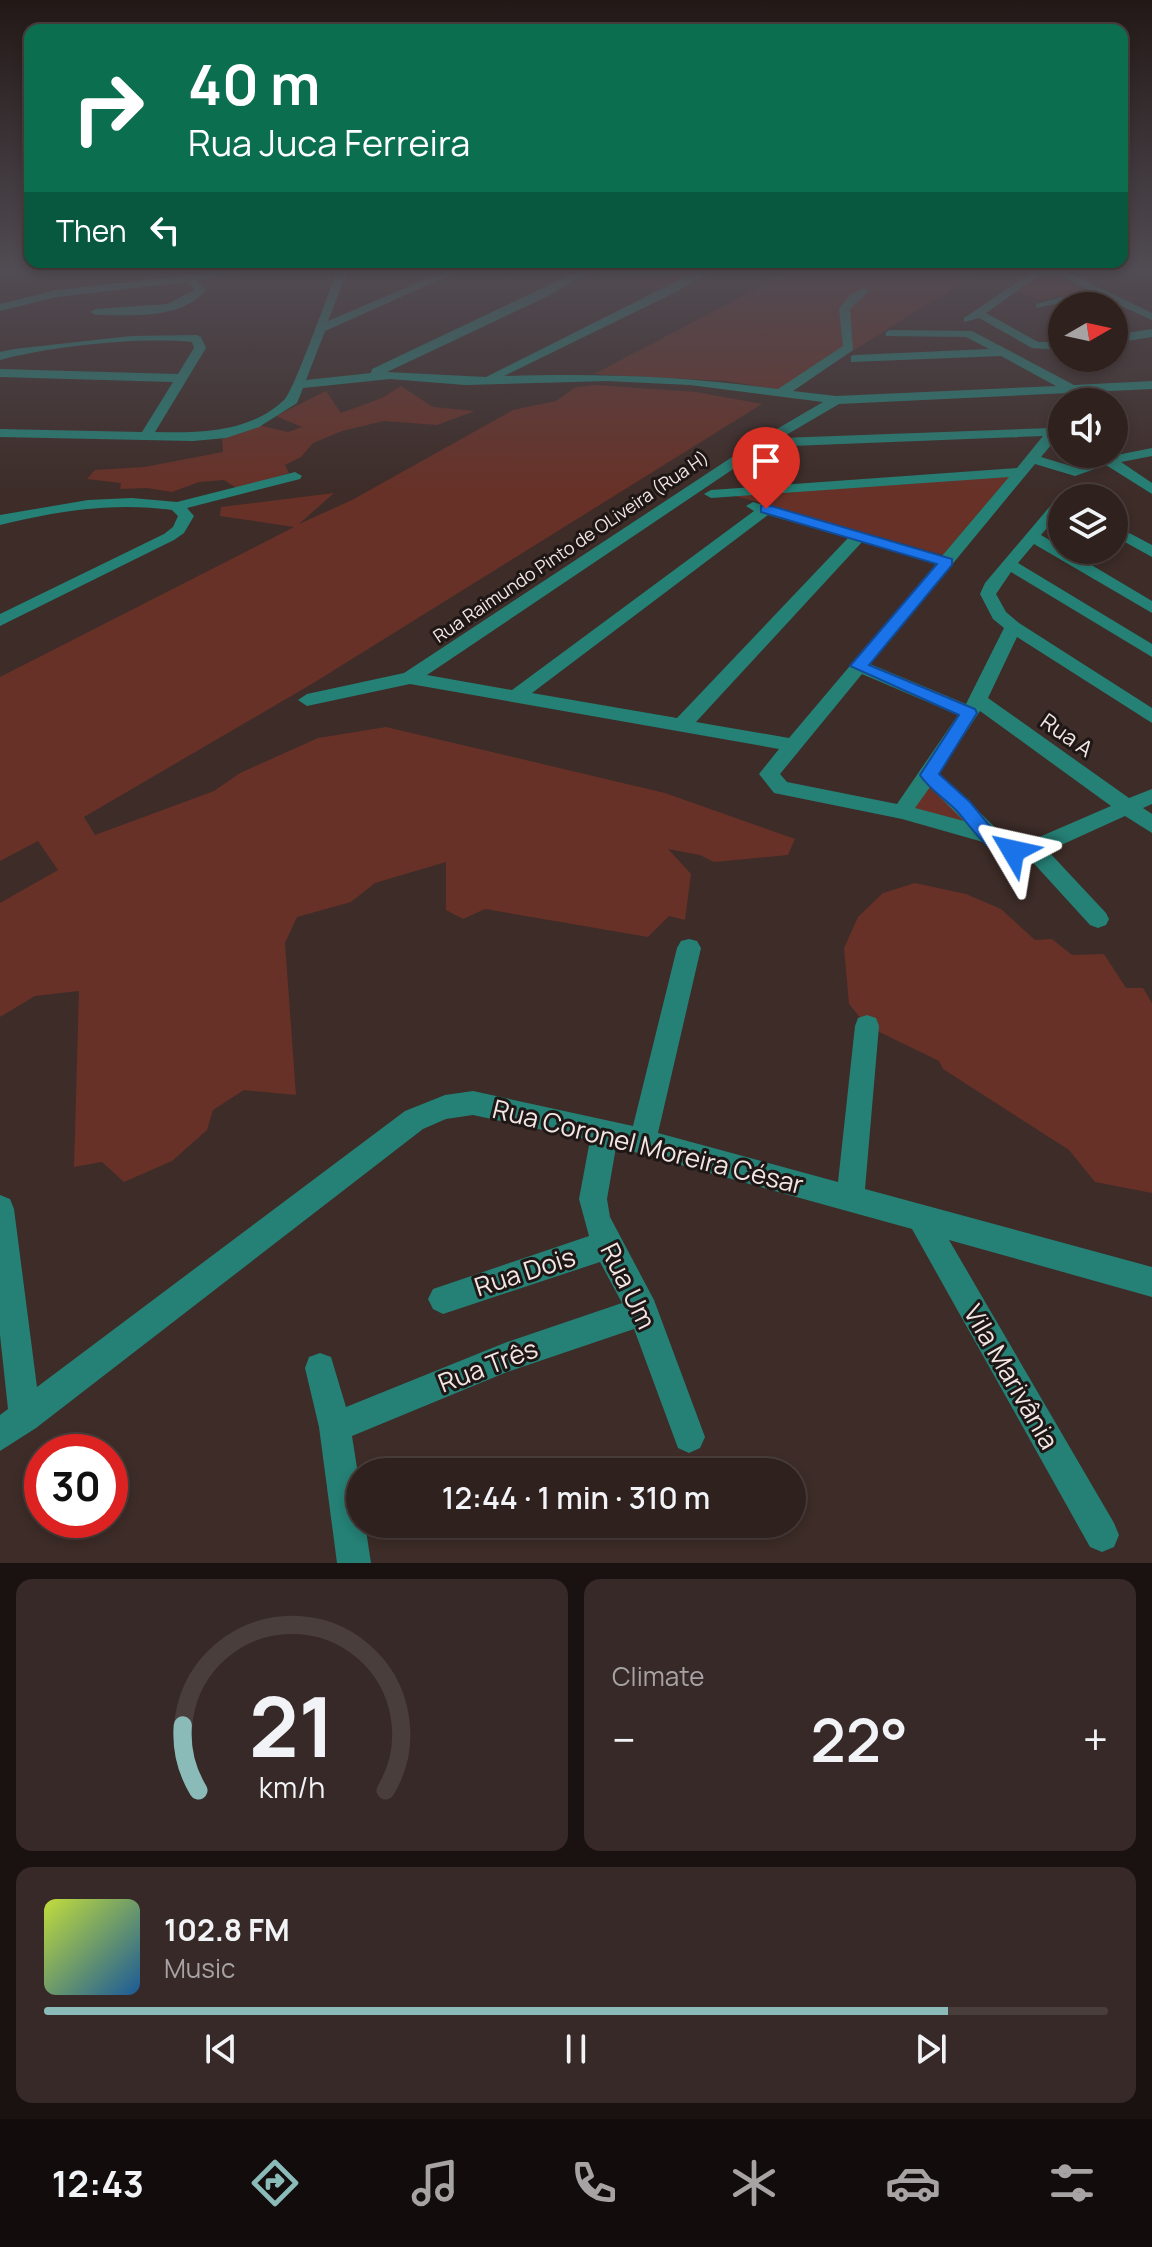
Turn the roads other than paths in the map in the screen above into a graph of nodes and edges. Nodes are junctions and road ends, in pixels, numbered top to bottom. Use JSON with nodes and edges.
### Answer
{"nodes":[{"id":1,"x":94,"y":345,"type":"edge"},
{"id":2,"x":201,"y":345,"type":"edge"},
{"id":3,"x":316,"y":345,"type":"edge"},
{"id":4,"x":435,"y":345,"type":"edge"},
{"id":5,"x":558,"y":345,"type":"edge"},
{"id":6,"x":849,"y":345,"type":"edge"},
{"id":7,"x":991,"y":345,"type":"edge"},
{"id":8,"x":1007,"y":352,"type":"junction"},
{"id":9,"x":0,"y":356,"type":"edge"},
{"id":10,"x":855,"y":359,"type":"dead end"},
{"id":11,"x":0,"y":373,"type":"edge"},
{"id":12,"x":369,"y":376,"type":"junction"},
{"id":13,"x":181,"y":378,"type":"junction"},
{"id":14,"x":566,"y":378,"type":"junction"},
{"id":15,"x":483,"y":381,"type":"junction"},
{"id":16,"x":301,"y":384,"type":"junction"},
{"id":17,"x":1152,"y":385,"type":"edge"},
{"id":18,"x":1070,"y":388,"type":"edge"},
{"id":19,"x":1093,"y":388,"type":"edge"},
{"id":20,"x":1048,"y":390,"type":"edge"},
{"id":21,"x":591,"y":392,"type":"dead end"},
{"id":22,"x":779,"y":394,"type":"junction"},
{"id":23,"x":836,"y":400,"type":"junction"},
{"id":24,"x":1048,"y":428,"type":"edge"},
{"id":25,"x":0,"y":433,"type":"edge"},
{"id":26,"x":146,"y":436,"type":"junction"},
{"id":27,"x":1048,"y":439,"type":"edge"},
{"id":28,"x":763,"y":443,"type":"junction"},
{"id":29,"x":1152,"y":452,"type":"edge"},
{"id":30,"x":1128,"y":457,"type":"edge"},
{"id":31,"x":1026,"y":466,"type":"junction"},
{"id":32,"x":1087,"y":468,"type":"edge"},
{"id":33,"x":1119,"y":468,"type":"edge"},
{"id":34,"x":1075,"y":472,"type":"junction"},
{"id":35,"x":295,"y":476,"type":"dead end"},
{"id":36,"x":1070,"y":484,"type":"edge"},
{"id":37,"x":1152,"y":490,"type":"edge"},
{"id":38,"x":703,"y":491,"type":"junction"},
{"id":39,"x":177,"y":506,"type":"junction"},
{"id":40,"x":766,"y":509,"type":"junction"},
{"id":41,"x":1048,"y":518,"type":"edge"},
{"id":42,"x":0,"y":520,"type":"edge"},
{"id":43,"x":859,"y":536,"type":"junction"},
{"id":44,"x":1033,"y":537,"type":"junction"},
{"id":45,"x":1128,"y":538,"type":"edge"},
{"id":46,"x":1152,"y":552,"type":"edge"},
{"id":47,"x":946,"y":562,"type":"junction"},
{"id":48,"x":1011,"y":565,"type":"junction"},
{"id":49,"x":1152,"y":608,"type":"edge"},
{"id":50,"x":0,"y":621,"type":"edge"},
{"id":51,"x":1013,"y":627,"type":"junction"},
{"id":52,"x":1152,"y":652,"type":"edge"},
{"id":53,"x":859,"y":666,"type":"junction"},
{"id":54,"x":410,"y":678,"type":"junction"},
{"id":55,"x":516,"y":696,"type":"junction"},
{"id":56,"x":307,"y":700,"type":"dead end"},
{"id":57,"x":973,"y":706,"type":"junction"},
{"id":58,"x":1152,"y":717,"type":"edge"},
{"id":59,"x":683,"y":724,"type":"junction"},
{"id":60,"x":793,"y":745,"type":"junction"},
{"id":61,"x":929,"y":775,"type":"junction"},
{"id":62,"x":1152,"y":796,"type":"edge"},
{"id":63,"x":1130,"y":808,"type":"junction"},
{"id":64,"x":902,"y":812,"type":"junction"},
{"id":65,"x":1152,"y":825,"type":"edge"},
{"id":66,"x":994,"y":840,"type":"junction"},
{"id":67,"x":1033,"y":849,"type":"junction"},
{"id":68,"x":1098,"y":919,"type":"dead end"},
{"id":69,"x":689,"y":948,"type":"dead end"},
{"id":70,"x":867,"y":1026,"type":"dead end"},
{"id":71,"x":605,"y":1132,"type":"junction"},
{"id":72,"x":643,"y":1141,"type":"junction"},
{"id":73,"x":850,"y":1199,"type":"junction"},
{"id":74,"x":0,"y":1209,"type":"edge"},
{"id":75,"x":921,"y":1218,"type":"junction"},
{"id":76,"x":607,"y":1245,"type":"junction"},
{"id":77,"x":1152,"y":1282,"type":"edge"},
{"id":78,"x":443,"y":1299,"type":"dead end"},
{"id":79,"x":643,"y":1311,"type":"junction"},
{"id":80,"x":320,"y":1368,"type":"dead end"},
{"id":81,"x":25,"y":1417,"type":"junction"},
{"id":82,"x":335,"y":1427,"type":"junction"},
{"id":83,"x":0,"y":1435,"type":"edge"},
{"id":84,"x":689,"y":1437,"type":"dead end"},
{"id":85,"x":1102,"y":1535,"type":"dead end"},
{"id":86,"x":354,"y":1563,"type":"edge"}],
"edges":[{"from":1,"to":9,"type":"street"},
{"from":2,"to":13,"type":"street"},
{"from":3,"to":16,"type":"street"},
{"from":4,"to":12,"type":"street"},
{"from":5,"to":15,"type":"street"},
{"from":6,"to":22,"type":"street"},
{"from":7,"to":8,"type":"street"},
{"from":8,"to":10,"type":"street"},
{"from":8,"to":18,"type":"street"},
{"from":11,"to":13,"type":"street"},
{"from":12,"to":15,"type":"street"},
{"from":12,"to":16,"type":"street"},
{"from":13,"to":26,"type":"street"},
{"from":14,"to":15,"type":"street"},
{"from":14,"to":21,"type":"street"},
{"from":14,"to":22,"type":"street"},
{"from":16,"to":26,"type":"street"},
{"from":17,"to":19,"type":"street"},
{"from":20,"to":23,"type":"street"},
{"from":22,"to":23,"type":"street"},
{"from":23,"to":28,"type":"street","name":"Rua Raimundo Pinto de OLiveira (Rua H)"},
{"from":24,"to":28,"type":"street"},
{"from":25,"to":26,"type":"street"},
{"from":27,"to":31,"type":"street"},
{"from":28,"to":38,"type":"street","name":"Rua Raimundo Pinto de OLiveira (Rua H)"},
{"from":29,"to":30,"type":"street"},
{"from":31,"to":34,"type":"street"},
{"from":31,"to":38,"type":"street"},
{"from":31,"to":47,"type":"street"},
{"from":32,"to":34,"type":"street"},
{"from":33,"to":37,"type":"street"},
{"from":34,"to":36,"type":"street"},
{"from":35,"to":39,"type":"street"},
{"from":38,"to":40,"type":"street"},
{"from":38,"to":54,"type":"street","name":"Rua Raimundo Pinto de OLiveira (Rua H)"},
{"from":39,"to":42,"type":"street"},
{"from":39,"to":50,"type":"street"},
{"from":40,"to":43,"type":"street"},
{"from":40,"to":55,"type":"street"},
{"from":41,"to":44,"type":"street"},
{"from":43,"to":47,"type":"street"},
{"from":43,"to":59,"type":"street"},
{"from":44,"to":48,"type":"street"},
{"from":44,"to":49,"type":"street"},
{"from":45,"to":46,"type":"street"},
{"from":47,"to":53,"type":"street"},
{"from":48,"to":51,"type":"street"},
{"from":48,"to":52,"type":"street"},
{"from":51,"to":57,"type":"street"},
{"from":51,"to":58,"type":"street"},
{"from":53,"to":57,"type":"street","name":"Rua A"},
{"from":53,"to":60,"type":"street"},
{"from":54,"to":55,"type":"street"},
{"from":54,"to":56,"type":"street"},
{"from":55,"to":59,"type":"street"},
{"from":57,"to":61,"type":"street"},
{"from":57,"to":63,"type":"street","name":"Rua A"},
{"from":59,"to":60,"type":"street"},
{"from":60,"to":64,"type":"street"},
{"from":61,"to":64,"type":"street"},
{"from":61,"to":66,"type":"street"},
{"from":62,"to":63,"type":"street"},
{"from":63,"to":65,"type":"street","name":"Rua A"},
{"from":63,"to":67,"type":"street"},
{"from":64,"to":66,"type":"street"},
{"from":66,"to":67,"type":"street"},
{"from":67,"to":68,"type":"street"},
{"from":69,"to":72,"type":"street"},
{"from":70,"to":73,"type":"street"},
{"from":71,"to":72,"type":"street","name":"Rua Coronel Moreira César"},
{"from":71,"to":76,"type":"street","name":"Rua Um"},
{"from":71,"to":81,"type":"street","name":"Rua Coronel Moreira César"},
{"from":72,"to":73,"type":"street","name":"Rua Coronel Moreira César"},
{"from":73,"to":75,"type":"street","name":"Rua Coronel Moreira César"},
{"from":74,"to":81,"type":"street"},
{"from":75,"to":77,"type":"street","name":"Rua Coronel Moreira César"},
{"from":75,"to":85,"type":"street","name":"Vila Marivânia"},
{"from":76,"to":78,"type":"street","name":"Rua Dois"},
{"from":76,"to":79,"type":"street","name":"Rua Um"},
{"from":79,"to":82,"type":"street","name":"Rua Três"},
{"from":79,"to":84,"type":"street","name":"Rua Um"},
{"from":80,"to":82,"type":"street"},
{"from":81,"to":83,"type":"street","name":"Rua Coronel Moreira César"},
{"from":82,"to":86,"type":"street"}]}
